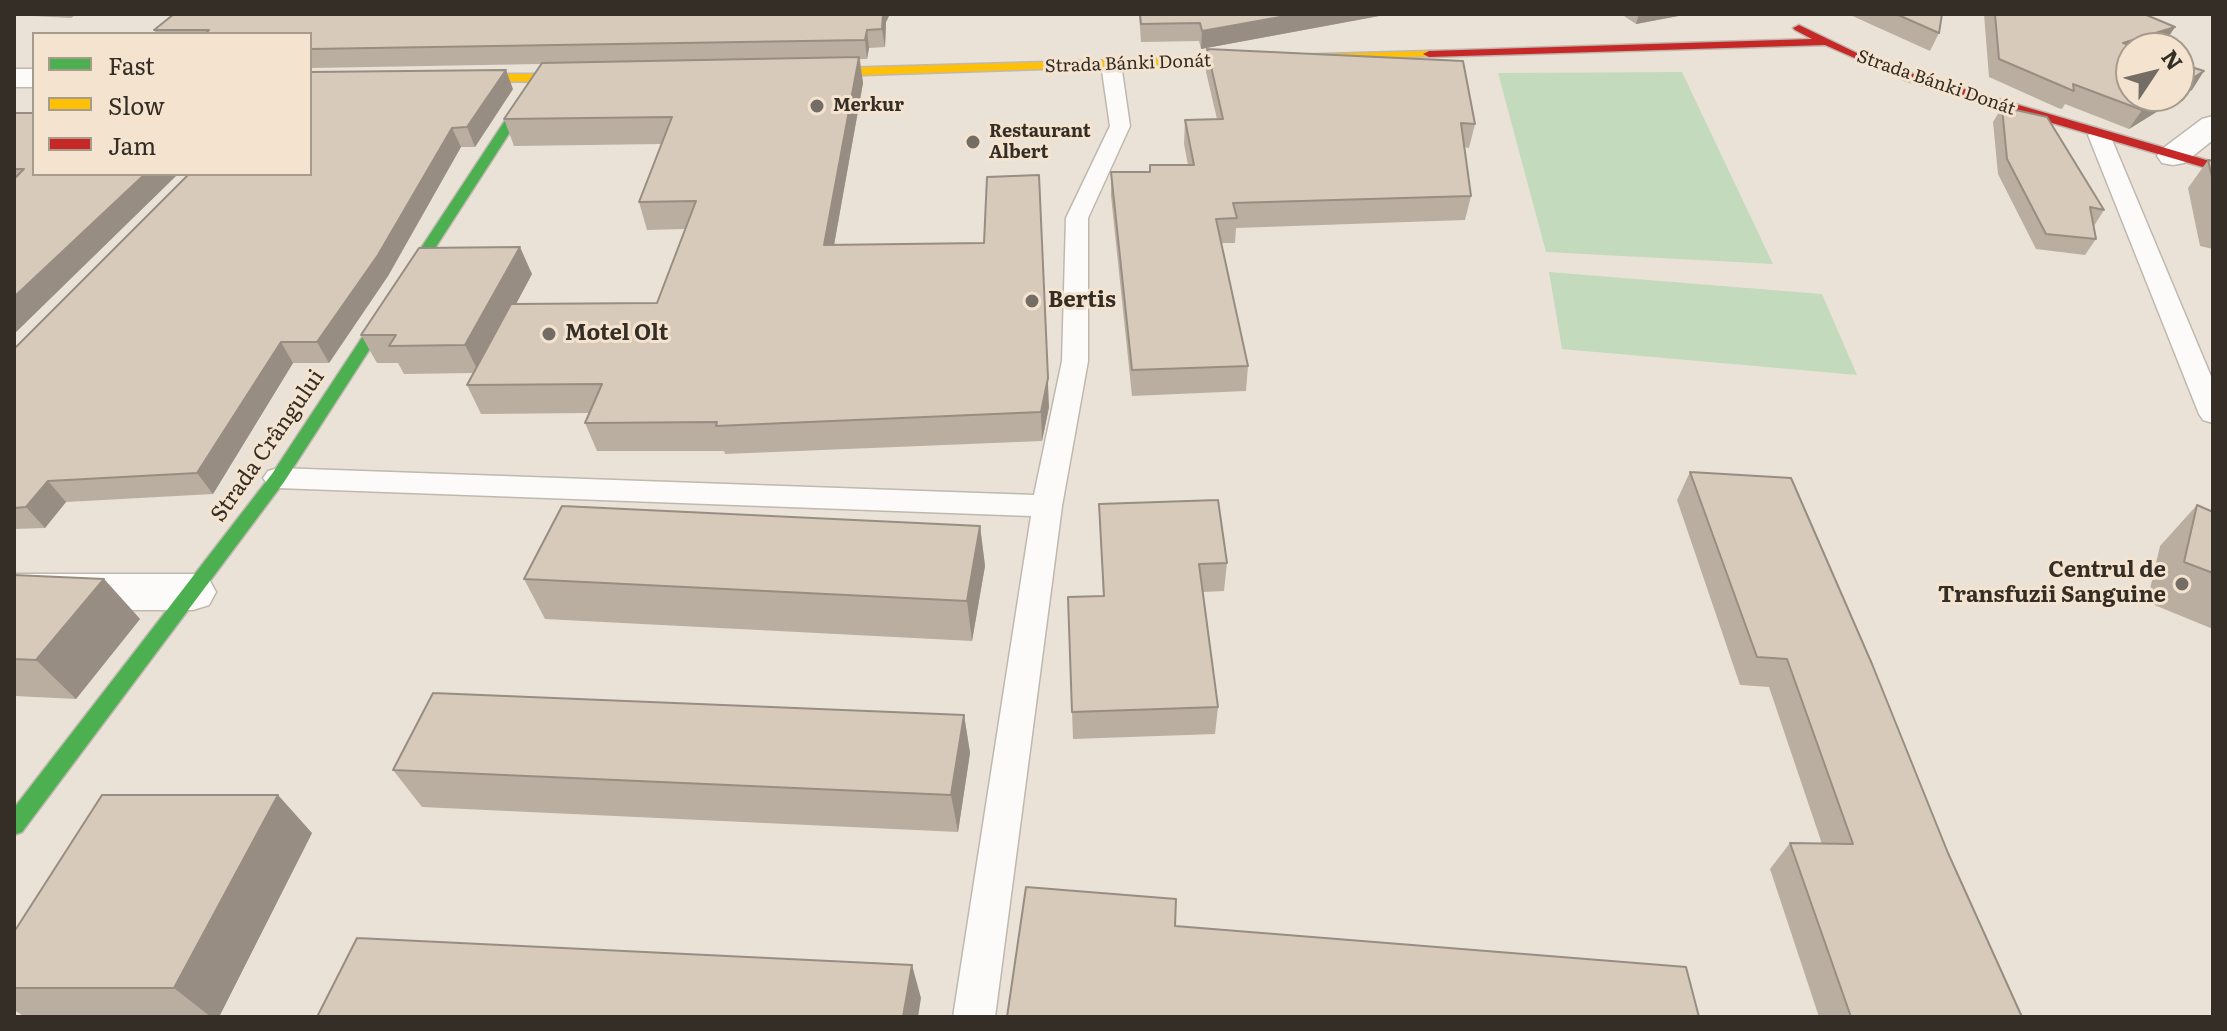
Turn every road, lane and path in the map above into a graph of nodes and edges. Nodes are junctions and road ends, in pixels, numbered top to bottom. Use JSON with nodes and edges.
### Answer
{"nodes":[{"id":1,"x":1782,"y":18,"type":"dead end"},
{"id":2,"x":1825,"y":42,"type":"junction"},
{"id":3,"x":1111,"y":64,"type":"junction"},
{"id":4,"x":779,"y":74,"type":"edge"},
{"id":5,"x":612,"y":77,"type":"edge"},
{"id":6,"x":539,"y":78,"type":"junction"},
{"id":7,"x":432,"y":79,"type":"edge"},
{"id":8,"x":2213,"y":125,"type":"edge"},
{"id":9,"x":2099,"y":135,"type":"junction"},
{"id":10,"x":2173,"y":156,"type":"junction"},
{"id":11,"x":2213,"y":166,"type":"edge"},
{"id":12,"x":2213,"y":414,"type":"edge"},
{"id":13,"x":278,"y":478,"type":"junction"},
{"id":14,"x":1047,"y":506,"type":"junction"},
{"id":15,"x":14,"y":592,"type":"edge"},
{"id":16,"x":193,"y":592,"type":"junction"},
{"id":17,"x":14,"y":825,"type":"edge"},
{"id":18,"x":974,"y":1017,"type":"edge"}],
"edges":[{"from":1,"to":2,"type":"street"},
{"from":2,"to":3,"type":"street","name":"Strada Bánki Donát"},
{"from":2,"to":9,"type":"street","name":"Strada Bánki Donát"},
{"from":3,"to":4,"type":"street","name":"Strada Bánki Donát"},
{"from":3,"to":14,"type":"lane"},
{"from":5,"to":6,"type":"street"},
{"from":6,"to":7,"type":"street"},
{"from":6,"to":13,"type":"street","name":"Strada Crângului"},
{"from":8,"to":10,"type":"street"},
{"from":9,"to":10,"type":"street","name":"Strada Bánki Donát"},
{"from":9,"to":12,"type":"lane"},
{"from":10,"to":11,"type":"street","name":"Strada Bánki Donát"},
{"from":13,"to":14,"type":"lane"},
{"from":13,"to":16,"type":"street","name":"Strada Crângului"},
{"from":14,"to":18,"type":"lane"},
{"from":15,"to":16,"type":"street"},
{"from":16,"to":17,"type":"street","name":"Strada Crângului"}]}
